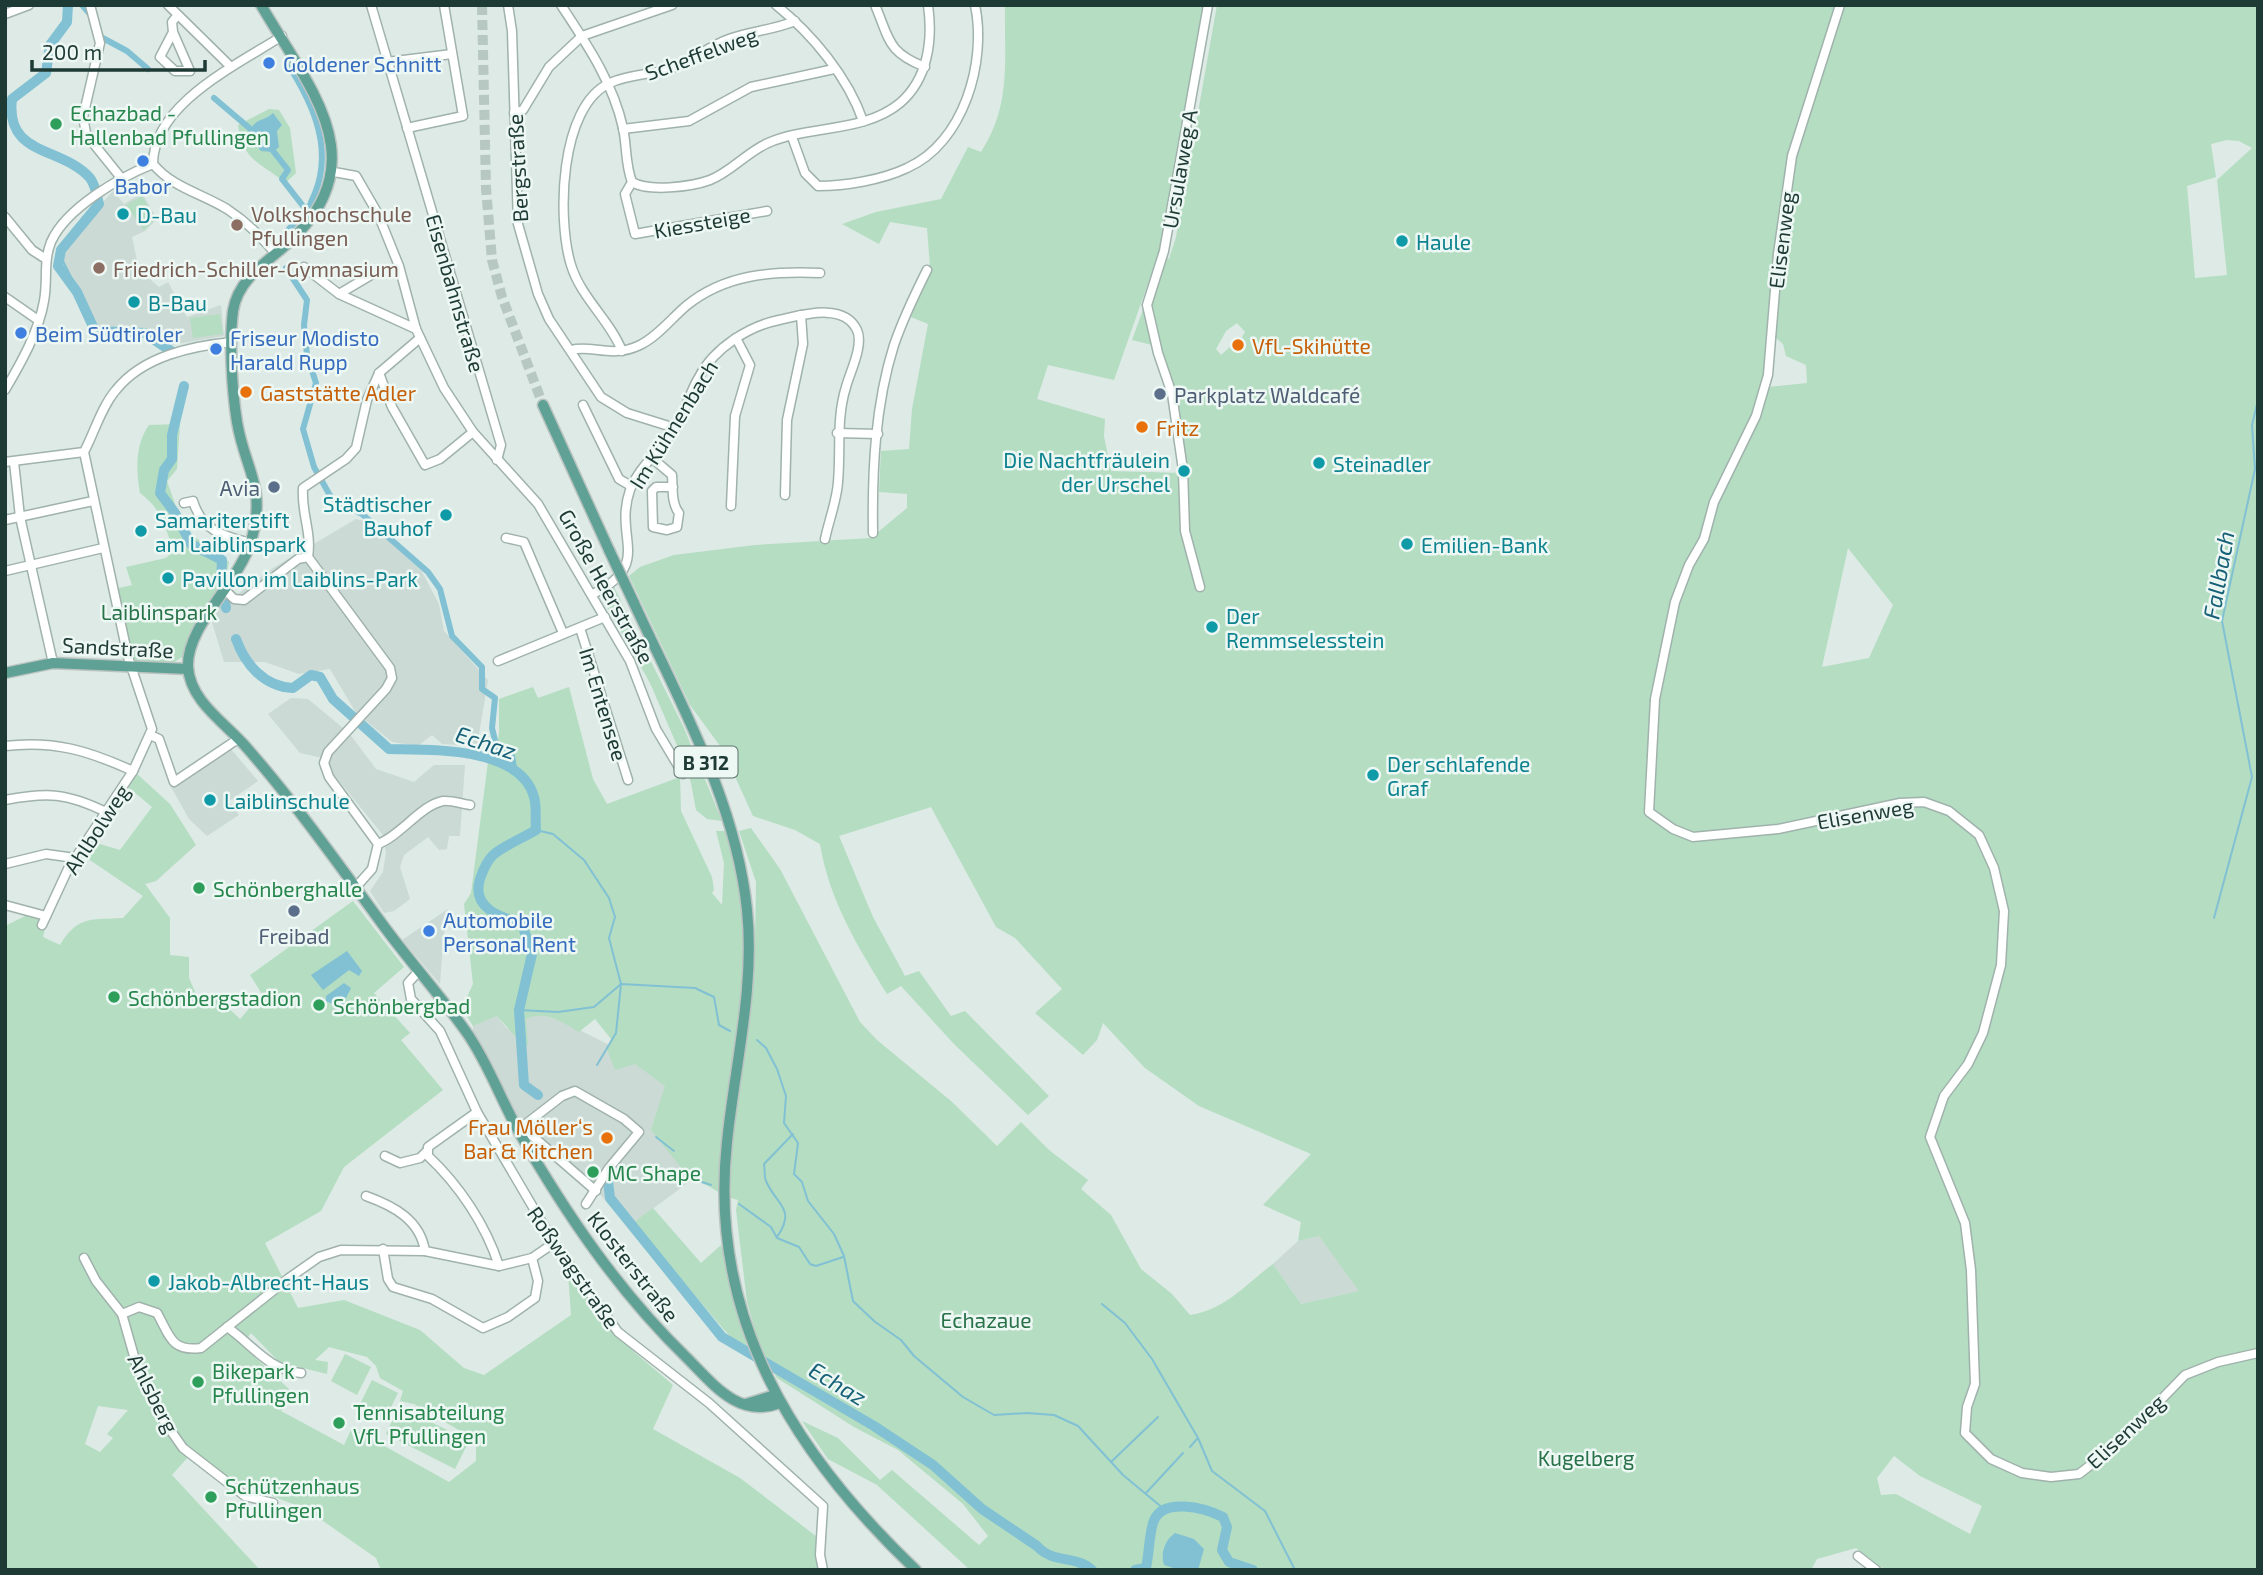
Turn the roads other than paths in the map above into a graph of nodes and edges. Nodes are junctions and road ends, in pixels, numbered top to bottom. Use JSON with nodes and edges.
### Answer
{"nodes":[{"id":1,"x":29,"y":5,"type":"edge"},
{"id":2,"x":90,"y":5,"type":"edge"},
{"id":3,"x":168,"y":5,"type":"edge"},
{"id":4,"x":261,"y":5,"type":"edge"},
{"id":5,"x":371,"y":5,"type":"edge"},
{"id":6,"x":444,"y":5,"type":"edge"},
{"id":7,"x":508,"y":5,"type":"edge"},
{"id":8,"x":561,"y":5,"type":"edge"},
{"id":9,"x":672,"y":5,"type":"edge"},
{"id":10,"x":776,"y":5,"type":"edge"},
{"id":11,"x":875,"y":5,"type":"edge"},
{"id":12,"x":928,"y":5,"type":"edge"},
{"id":13,"x":975,"y":5,"type":"edge"},
{"id":14,"x":1208,"y":5,"type":"edge"},
{"id":15,"x":1840,"y":5,"type":"edge"},
{"id":16,"x":5,"y":14,"type":"edge"},
{"id":17,"x":177,"y":16,"type":"junction"},
{"id":18,"x":795,"y":21,"type":"junction"},
{"id":19,"x":173,"y":32,"type":"junction"},
{"id":20,"x":282,"y":36,"type":"junction"},
{"id":21,"x":582,"y":37,"type":"junction"},
{"id":22,"x":452,"y":54,"type":"junction"},
{"id":23,"x":387,"y":62,"type":"junction"},
{"id":24,"x":925,"y":66,"type":"junction"},
{"id":25,"x":232,"y":67,"type":"junction"},
{"id":26,"x":834,"y":69,"type":"junction"},
{"id":27,"x":608,"y":83,"type":"junction"},
{"id":28,"x":514,"y":113,"type":"junction"},
{"id":29,"x":863,"y":121,"type":"junction"},
{"id":30,"x":407,"y":128,"type":"junction"},
{"id":31,"x":623,"y":129,"type":"junction"},
{"id":32,"x":792,"y":137,"type":"junction"},
{"id":33,"x":153,"y":164,"type":"junction"},
{"id":34,"x":334,"y":172,"type":"junction"},
{"id":35,"x":122,"y":179,"type":"junction"},
{"id":36,"x":632,"y":182,"type":"junction"},
{"id":37,"x":766,"y":211,"type":"dead end"},
{"id":38,"x":5,"y":217,"type":"edge"},
{"id":39,"x":276,"y":254,"type":"junction"},
{"id":40,"x":46,"y":259,"type":"junction"},
{"id":41,"x":304,"y":267,"type":"dead end"},
{"id":42,"x":927,"y":270,"type":"dead end"},
{"id":43,"x":820,"y":273,"type":"dead end"},
{"id":44,"x":371,"y":275,"type":"dead end"},
{"id":45,"x":339,"y":295,"type":"junction"},
{"id":46,"x":5,"y":296,"type":"edge"},
{"id":47,"x":801,"y":315,"type":"junction"},
{"id":48,"x":38,"y":320,"type":"junction"},
{"id":49,"x":418,"y":334,"type":"junction"},
{"id":50,"x":736,"y":338,"type":"junction"},
{"id":51,"x":232,"y":341,"type":"junction"},
{"id":52,"x":571,"y":349,"type":"junction"},
{"id":53,"x":622,"y":351,"type":"junction"},
{"id":54,"x":379,"y":373,"type":"junction"},
{"id":55,"x":9,"y":374,"type":"edge"},
{"id":56,"x":5,"y":390,"type":"edge"},
{"id":57,"x":543,"y":405,"type":"tunnel mouth"},
{"id":58,"x":583,"y":405,"type":"dead end"},
{"id":59,"x":675,"y":428,"type":"junction"},
{"id":60,"x":473,"y":432,"type":"junction"},
{"id":61,"x":837,"y":433,"type":"junction"},
{"id":62,"x":878,"y":434,"type":"junction"},
{"id":63,"x":84,"y":452,"type":"junction"},
{"id":64,"x":652,"y":458,"type":"junction"},
{"id":65,"x":497,"y":460,"type":"junction"},
{"id":66,"x":9,"y":462,"type":"edge"},
{"id":67,"x":631,"y":486,"type":"junction"},
{"id":68,"x":673,"y":487,"type":"junction"},
{"id":69,"x":191,"y":491,"type":"dead end"},
{"id":70,"x":785,"y":495,"type":"dead end"},
{"id":71,"x":93,"y":501,"type":"junction"},
{"id":72,"x":730,"y":506,"type":"dead end"},
{"id":73,"x":20,"y":517,"type":"junction"},
{"id":74,"x":5,"y":520,"type":"edge"},
{"id":75,"x":873,"y":533,"type":"dead end"},
{"id":76,"x":506,"y":538,"type":"dead end"},
{"id":77,"x":825,"y":539,"type":"dead end"},
{"id":78,"x":251,"y":543,"type":"junction"},
{"id":79,"x":103,"y":548,"type":"junction"},
{"id":80,"x":308,"y":557,"type":"junction"},
{"id":81,"x":32,"y":565,"type":"junction"},
{"id":82,"x":5,"y":571,"type":"edge"},
{"id":83,"x":1200,"y":587,"type":"dead end"},
{"id":84,"x":228,"y":588,"type":"junction"},
{"id":85,"x":593,"y":594,"type":"junction"},
{"id":86,"x":605,"y":617,"type":"junction"},
{"id":87,"x":580,"y":628,"type":"junction"},
{"id":88,"x":563,"y":634,"type":"junction"},
{"id":89,"x":498,"y":661,"type":"dead end"},
{"id":90,"x":53,"y":663,"type":"junction"},
{"id":91,"x":132,"y":667,"type":"junction"},
{"id":92,"x":188,"y":669,"type":"junction"},
{"id":93,"x":5,"y":673,"type":"edge"},
{"id":94,"x":150,"y":735,"type":"junction"},
{"id":95,"x":239,"y":739,"type":"junction"},
{"id":96,"x":5,"y":746,"type":"edge"},
{"id":97,"x":133,"y":771,"type":"junction"},
{"id":98,"x":683,"y":774,"type":"dead end"},
{"id":99,"x":628,"y":780,"type":"dead end"},
{"id":100,"x":5,"y":800,"type":"edge"},
{"id":101,"x":470,"y":805,"type":"dead end"},
{"id":102,"x":106,"y":812,"type":"junction"},
{"id":103,"x":378,"y":844,"type":"junction"},
{"id":104,"x":75,"y":858,"type":"junction"},
{"id":105,"x":5,"y":864,"type":"edge"},
{"id":106,"x":356,"y":887,"type":"junction"},
{"id":107,"x":5,"y":905,"type":"edge"},
{"id":108,"x":46,"y":916,"type":"junction"},
{"id":109,"x":43,"y":925,"type":"dead end"},
{"id":110,"x":418,"y":972,"type":"junction"},
{"id":111,"x":477,"y":1112,"type":"junction"},
{"id":112,"x":520,"y":1129,"type":"junction"},
{"id":113,"x":427,"y":1151,"type":"junction"},
{"id":114,"x":385,"y":1156,"type":"dead end"},
{"id":115,"x":596,"y":1191,"type":"junction"},
{"id":116,"x":366,"y":1196,"type":"dead end"},
{"id":117,"x":586,"y":1204,"type":"dead end"},
{"id":118,"x":554,"y":1243,"type":"junction"},
{"id":119,"x":383,"y":1249,"type":"junction"},
{"id":120,"x":425,"y":1251,"type":"junction"},
{"id":121,"x":84,"y":1258,"type":"dead end"},
{"id":122,"x":532,"y":1258,"type":"junction"},
{"id":123,"x":499,"y":1266,"type":"junction"},
{"id":124,"x":122,"y":1314,"type":"junction"},
{"id":125,"x":227,"y":1327,"type":"junction"},
{"id":126,"x":2258,"y":1353,"type":"edge"},
{"id":127,"x":761,"y":1367,"type":"junction"},
{"id":128,"x":300,"y":1373,"type":"dead end"},
{"id":129,"x":720,"y":1391,"type":"junction"},
{"id":130,"x":777,"y":1399,"type":"junction"},
{"id":131,"x":758,"y":1401,"type":"junction"},
{"id":132,"x":709,"y":1403,"type":"junction"},
{"id":133,"x":744,"y":1405,"type":"junction"},
{"id":134,"x":273,"y":1503,"type":"dead end"},
{"id":135,"x":1858,"y":1556,"type":"dead end"},
{"id":136,"x":823,"y":1570,"type":"edge"},
{"id":137,"x":916,"y":1570,"type":"edge"},
{"id":138,"x":1876,"y":1570,"type":"edge"}],
"edges":[{"from":1,"to":16,"type":"street"},
{"from":2,"to":35,"type":"street"},
{"from":3,"to":17,"type":"street"},
{"from":4,"to":20,"type":"main road"},
{"from":5,"to":23,"type":"street","name":"Eisenbahnstraße"},
{"from":6,"to":22,"type":"street"},
{"from":7,"to":28,"type":"street","name":"Bergstraße"},
{"from":8,"to":21,"type":"street","name":"Kiessteige"},
{"from":9,"to":21,"type":"street"},
{"from":10,"to":18,"type":"street"},
{"from":11,"to":24,"type":"street"},
{"from":12,"to":24,"type":"street"},
{"from":13,"to":32,"type":"street"},
{"from":14,"to":83,"type":"street","name":"Ursulaweg A"},
{"from":15,"to":126,"type":"street","name":"Elisenweg"},
{"from":17,"to":19,"type":"street"},
{"from":17,"to":25,"type":"street"},
{"from":18,"to":26,"type":"street"},
{"from":18,"to":27,"type":"street","name":"Scheffelweg"},
{"from":19,"to":19,"type":"street"},
{"from":20,"to":25,"type":"street"},
{"from":20,"to":34,"type":"main road"},
{"from":21,"to":27,"type":"street","name":"Kiessteige"},
{"from":21,"to":28,"type":"street"},
{"from":22,"to":23,"type":"street"},
{"from":22,"to":30,"type":"street"},
{"from":23,"to":30,"type":"street","name":"Eisenbahnstraße"},
{"from":24,"to":29,"type":"street"},
{"from":25,"to":33,"type":"street"},
{"from":26,"to":29,"type":"street"},
{"from":26,"to":31,"type":"street"},
{"from":27,"to":31,"type":"street","name":"Kiessteige"},
{"from":27,"to":53,"type":"street"},
{"from":28,"to":52,"type":"street","name":"Bergstraße"},
{"from":29,"to":32,"type":"street"},
{"from":30,"to":65,"type":"street","name":"Eisenbahnstraße"},
{"from":31,"to":36,"type":"street","name":"Kiessteige"},
{"from":32,"to":36,"type":"street"},
{"from":33,"to":35,"type":"street"},
{"from":33,"to":39,"type":"street"},
{"from":34,"to":39,"type":"main road"},
{"from":34,"to":49,"type":"street","name":"Große Heerstraße"},
{"from":35,"to":40,"type":"street"},
{"from":36,"to":37,"type":"street","name":"Kiessteige"},
{"from":38,"to":40,"type":"street"},
{"from":39,"to":51,"type":"main road"},
{"from":40,"to":48,"type":"street"},
{"from":41,"to":45,"type":"street"},
{"from":42,"to":62,"type":"street"},
{"from":43,"to":53,"type":"street"},
{"from":44,"to":45,"type":"street"},
{"from":45,"to":49,"type":"street"},
{"from":46,"to":48,"type":"street"},
{"from":47,"to":50,"type":"street","name":"Im Kühnenbach"},
{"from":47,"to":61,"type":"street","name":"Im Kühnenbach"},
{"from":47,"to":70,"type":"street"},
{"from":48,"to":55,"type":"street"},
{"from":49,"to":54,"type":"street"},
{"from":49,"to":60,"type":"street","name":"Große Heerstraße"},
{"from":50,"to":59,"type":"street","name":"Im Kühnenbach"},
{"from":50,"to":72,"type":"street"},
{"from":51,"to":63,"type":"street"},
{"from":51,"to":78,"type":"main road"},
{"from":52,"to":53,"type":"street"},
{"from":52,"to":59,"type":"street","name":"Bergstraße"},
{"from":54,"to":60,"type":"street"},
{"from":54,"to":80,"type":"street"},
{"from":55,"to":56,"type":"street"},
{"from":57,"to":127,"type":"main road","number":"B 312","bridge":true},
{"from":58,"to":67,"type":"street"},
{"from":59,"to":64,"type":"street","name":"Im Kühnenbach"},
{"from":60,"to":65,"type":"street","name":"Große Heerstraße"},
{"from":61,"to":62,"type":"street"},
{"from":61,"to":77,"type":"street","name":"Im Kühnenbach"},
{"from":62,"to":75,"type":"street"},
{"from":63,"to":66,"type":"street"},
{"from":63,"to":71,"type":"street"},
{"from":64,"to":67,"type":"street","name":"Im Kühnenbach"},
{"from":64,"to":68,"type":"street"},
{"from":65,"to":85,"type":"street","name":"Große Heerstraße"},
{"from":66,"to":73,"type":"street"},
{"from":67,"to":85,"type":"street","name":"Im Kühnenbach"},
{"from":68,"to":68,"type":"street"},
{"from":69,"to":78,"type":"street"},
{"from":71,"to":73,"type":"street"},
{"from":71,"to":79,"type":"street"},
{"from":73,"to":74,"type":"street"},
{"from":73,"to":81,"type":"street"},
{"from":76,"to":88,"type":"street","name":"Im Entensee"},
{"from":78,"to":84,"type":"main road"},
{"from":79,"to":81,"type":"street"},
{"from":79,"to":91,"type":"street"},
{"from":80,"to":84,"type":"street"},
{"from":80,"to":103,"type":"street"},
{"from":81,"to":82,"type":"street"},
{"from":81,"to":90,"type":"street"},
{"from":84,"to":92,"type":"main road"},
{"from":85,"to":86,"type":"street","name":"Große Heerstraße"},
{"from":86,"to":87,"type":"street"},
{"from":86,"to":98,"type":"street","name":"Große Heerstraße"},
{"from":87,"to":88,"type":"street"},
{"from":87,"to":99,"type":"street","name":"Im Entensee"},
{"from":88,"to":89,"type":"street"},
{"from":90,"to":91,"type":"main road","name":"Sandstraße"},
{"from":90,"to":93,"type":"main road","name":"Sandstraße"},
{"from":91,"to":92,"type":"main road","name":"Sandstraße"},
{"from":91,"to":94,"type":"street"},
{"from":92,"to":95,"type":"main road","name":"Klosterstraße"},
{"from":94,"to":95,"type":"street"},
{"from":94,"to":97,"type":"street","name":"Ahlbolweg"},
{"from":95,"to":106,"type":"main road","name":"Klosterstraße"},
{"from":96,"to":97,"type":"street"},
{"from":97,"to":102,"type":"street","name":"Ahlbolweg"},
{"from":100,"to":102,"type":"street"},
{"from":101,"to":103,"type":"street"},
{"from":102,"to":104,"type":"street","name":"Ahlbolweg"},
{"from":103,"to":106,"type":"street"},
{"from":104,"to":105,"type":"street"},
{"from":104,"to":108,"type":"street","name":"Ahlbolweg"},
{"from":106,"to":110,"type":"main road","name":"Klosterstraße"},
{"from":107,"to":108,"type":"street"},
{"from":108,"to":109,"type":"street","name":"Ahlbolweg"},
{"from":110,"to":111,"type":"street","name":"Roßwagstraße"},
{"from":110,"to":112,"type":"main road","name":"Klosterstraße"},
{"from":111,"to":113,"type":"street"},
{"from":111,"to":118,"type":"street","name":"Roßwagstraße"},
{"from":112,"to":115,"type":"street"},
{"from":112,"to":115,"type":"street","name":"Klosterstraße"},
{"from":112,"to":129,"type":"main road","name":"Klosterstraße"},
{"from":113,"to":114,"type":"street"},
{"from":113,"to":123,"type":"street"},
{"from":115,"to":117,"type":"street","name":"Klosterstraße"},
{"from":116,"to":120,"type":"street"},
{"from":118,"to":122,"type":"street"},
{"from":118,"to":132,"type":"street","name":"Roßwagstraße"},
{"from":119,"to":120,"type":"street"},
{"from":119,"to":122,"type":"street"},
{"from":119,"to":125,"type":"street"},
{"from":120,"to":123,"type":"street"},
{"from":121,"to":124,"type":"street"},
{"from":122,"to":123,"type":"street"},
{"from":124,"to":125,"type":"street"},
{"from":124,"to":134,"type":"street","name":"Ahlsberg"},
{"from":125,"to":128,"type":"street"},
{"from":127,"to":130,"type":"main road","number":"B 312"},
{"from":127,"to":131,"type":"main road"},
{"from":129,"to":132,"type":"street"},
{"from":129,"to":133,"type":"main road","name":"Klosterstraße"},
{"from":130,"to":131,"type":"main road"},
{"from":130,"to":133,"type":"main road"},
{"from":130,"to":137,"type":"main road","number":"B 312"},
{"from":131,"to":133,"type":"main road"},
{"from":132,"to":136,"type":"street","name":"Roßwagstraße"},
{"from":135,"to":138,"type":"street"}]}
